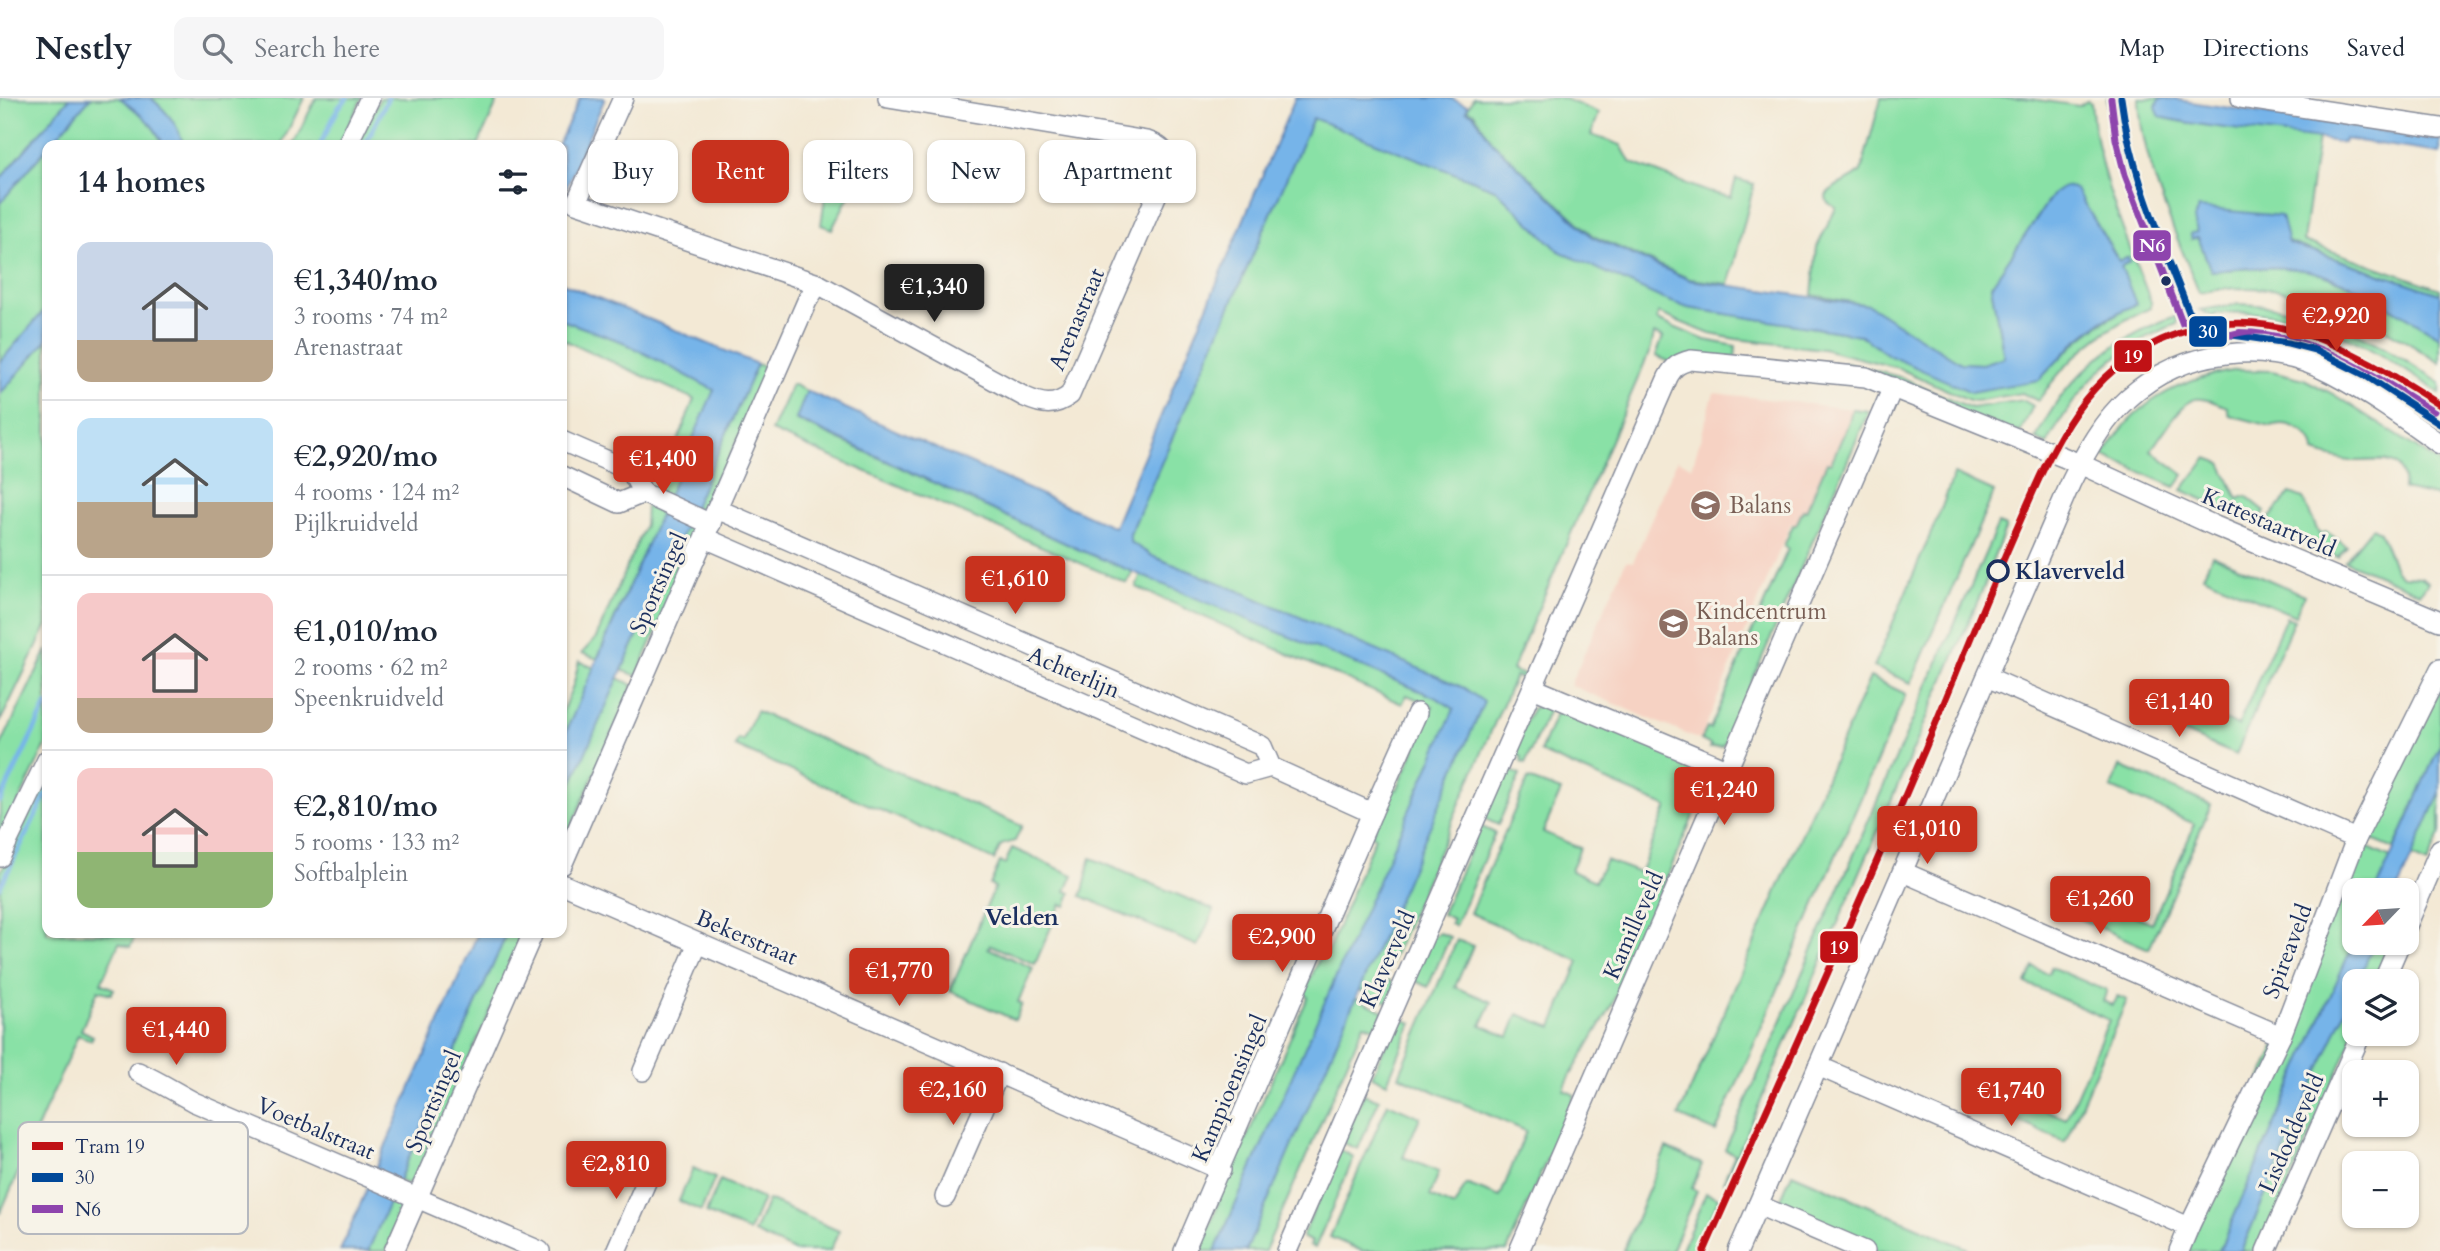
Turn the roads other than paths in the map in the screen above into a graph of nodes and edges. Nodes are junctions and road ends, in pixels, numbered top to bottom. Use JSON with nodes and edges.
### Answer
{"nodes":[{"id":1,"x":370,"y":98,"type":"edge"},
{"id":2,"x":623,"y":98,"type":"edge"},
{"id":3,"x":888,"y":98,"type":"edge"},
{"id":4,"x":2241,"y":98,"type":"edge"},
{"id":5,"x":2440,"y":128,"type":"edge"},
{"id":6,"x":349,"y":140,"type":"edge"},
{"id":7,"x":818,"y":284,"type":"junction"},
{"id":8,"x":1893,"y":387,"type":"junction"},
{"id":9,"x":567,"y":443,"type":"edge"},
{"id":10,"x":2440,"y":443,"type":"edge"},
{"id":11,"x":2080,"y":464,"type":"junction"},
{"id":12,"x":567,"y":478,"type":"edge"},
{"id":13,"x":647,"y":495,"type":"junction"},
{"id":14,"x":709,"y":523,"type":"junction"},
{"id":15,"x":2440,"y":621,"type":"edge"},
{"id":16,"x":2440,"y":669,"type":"edge"},
{"id":17,"x":1987,"y":677,"type":"junction"},
{"id":18,"x":1533,"y":688,"type":"junction"},
{"id":19,"x":1417,"y":713,"type":"dead end"},
{"id":20,"x":1271,"y":767,"type":"junction"},
{"id":21,"x":1726,"y":769,"type":"junction"},
{"id":22,"x":42,"y":770,"type":"edge"},
{"id":23,"x":1372,"y":813,"type":"junction"},
{"id":24,"x":2356,"y":839,"type":"junction"},
{"id":25,"x":2440,"y":849,"type":"edge"},
{"id":26,"x":567,"y":853,"type":"edge"},
{"id":27,"x":0,"y":857,"type":"edge"},
{"id":28,"x":1903,"y":872,"type":"junction"},
{"id":29,"x":567,"y":886,"type":"edge"},
{"id":30,"x":2419,"y":898,"type":"edge"},
{"id":31,"x":531,"y":938,"type":"edge"},
{"id":32,"x":698,"y":943,"type":"junction"},
{"id":33,"x":2281,"y":1036,"type":"junction"},
{"id":34,"x":2356,"y":1046,"type":"edge"},
{"id":35,"x":1818,"y":1066,"type":"junction"},
{"id":36,"x":138,"y":1072,"type":"dead end"},
{"id":37,"x":643,"y":1072,"type":"dead end"},
{"id":38,"x":999,"y":1073,"type":"junction"},
{"id":39,"x":240,"y":1122,"type":"edge"},
{"id":40,"x":248,"y":1125,"type":"edge"},
{"id":41,"x":653,"y":1166,"type":"dead end"},
{"id":42,"x":1221,"y":1170,"type":"junction"},
{"id":43,"x":413,"y":1197,"type":"junction"},
{"id":44,"x":944,"y":1197,"type":"dead end"},
{"id":45,"x":1758,"y":1205,"type":"junction"},
{"id":46,"x":2189,"y":1227,"type":"junction"},
{"id":47,"x":394,"y":1251,"type":"edge"},
{"id":48,"x":540,"y":1251,"type":"edge"},
{"id":49,"x":616,"y":1251,"type":"edge"},
{"id":50,"x":1184,"y":1251,"type":"edge"},
{"id":51,"x":1287,"y":1251,"type":"edge"},
{"id":52,"x":1519,"y":1251,"type":"edge"},
{"id":53,"x":1738,"y":1251,"type":"edge"},
{"id":54,"x":1865,"y":1251,"type":"edge"},
{"id":55,"x":2179,"y":1251,"type":"edge"},
{"id":56,"x":2266,"y":1251,"type":"edge"}],
"edges":[{"from":1,"to":6,"type":"street"},
{"from":2,"to":7,"type":"street","name":"Arenastraat"},
{"from":3,"to":7,"type":"street","name":"Arenastraat"},
{"from":4,"to":5,"type":"street"},
{"from":7,"to":14,"type":"street","name":"Sportsingel"},
{"from":8,"to":11,"type":"street","name":"Klaverveld"},
{"from":8,"to":18,"type":"street","name":"Klaverveld"},
{"from":8,"to":21,"type":"street","name":"Kamilleveld"},
{"from":9,"to":13,"type":"street","name":"Achterlijn"},
{"from":10,"to":11,"type":"street"},
{"from":11,"to":15,"type":"street","name":"Kattestaartveld"},
{"from":11,"to":17,"type":"street"},
{"from":12,"to":13,"type":"street"},
{"from":13,"to":14,"type":"street","name":"Achterlijn"},
{"from":14,"to":20,"type":"street","name":"Achterlijn"},
{"from":14,"to":20,"type":"street","name":"Achterlijn"},
{"from":14,"to":26,"type":"street","name":"Sportsingel"},
{"from":16,"to":24,"type":"street","name":"Spireaveld"},
{"from":17,"to":24,"type":"street"},
{"from":17,"to":28,"type":"street"},
{"from":18,"to":21,"type":"street"},
{"from":18,"to":51,"type":"street","name":"Klaverveld"},
{"from":19,"to":23,"type":"street","name":"Kampioensingel"},
{"from":20,"to":23,"type":"street","name":"Achterlijn"},
{"from":21,"to":52,"type":"street","name":"Kamilleveld"},
{"from":22,"to":27,"type":"street"},
{"from":23,"to":42,"type":"street","name":"Kampioensingel"},
{"from":24,"to":33,"type":"street","name":"Spireaveld"},
{"from":25,"to":30,"type":"street"},
{"from":28,"to":33,"type":"street"},
{"from":28,"to":35,"type":"street"},
{"from":29,"to":32,"type":"street","name":"Bekerstraat"},
{"from":31,"to":43,"type":"street","name":"Sportsingel"},
{"from":32,"to":37,"type":"street"},
{"from":32,"to":38,"type":"street","name":"Bekerstraat"},
{"from":33,"to":46,"type":"street","name":"Spireaveld"},
{"from":34,"to":56,"type":"street","name":"Lisdoddeveld"},
{"from":35,"to":45,"type":"street"},
{"from":35,"to":46,"type":"street"},
{"from":36,"to":39,"type":"street","name":"Voetbalstraat"},
{"from":38,"to":42,"type":"street","name":"Bekerstraat"},
{"from":38,"to":44,"type":"street"},
{"from":40,"to":43,"type":"street","name":"Voetbalstraat"},
{"from":41,"to":49,"type":"street"},
{"from":42,"to":50,"type":"street","name":"Kampioensingel"},
{"from":43,"to":47,"type":"street","name":"Sportsingel"},
{"from":43,"to":48,"type":"street","name":"Voetbalstraat"},
{"from":45,"to":53,"type":"street"},
{"from":45,"to":54,"type":"street"},
{"from":46,"to":55,"type":"street","name":"Spireaveld"}]}
